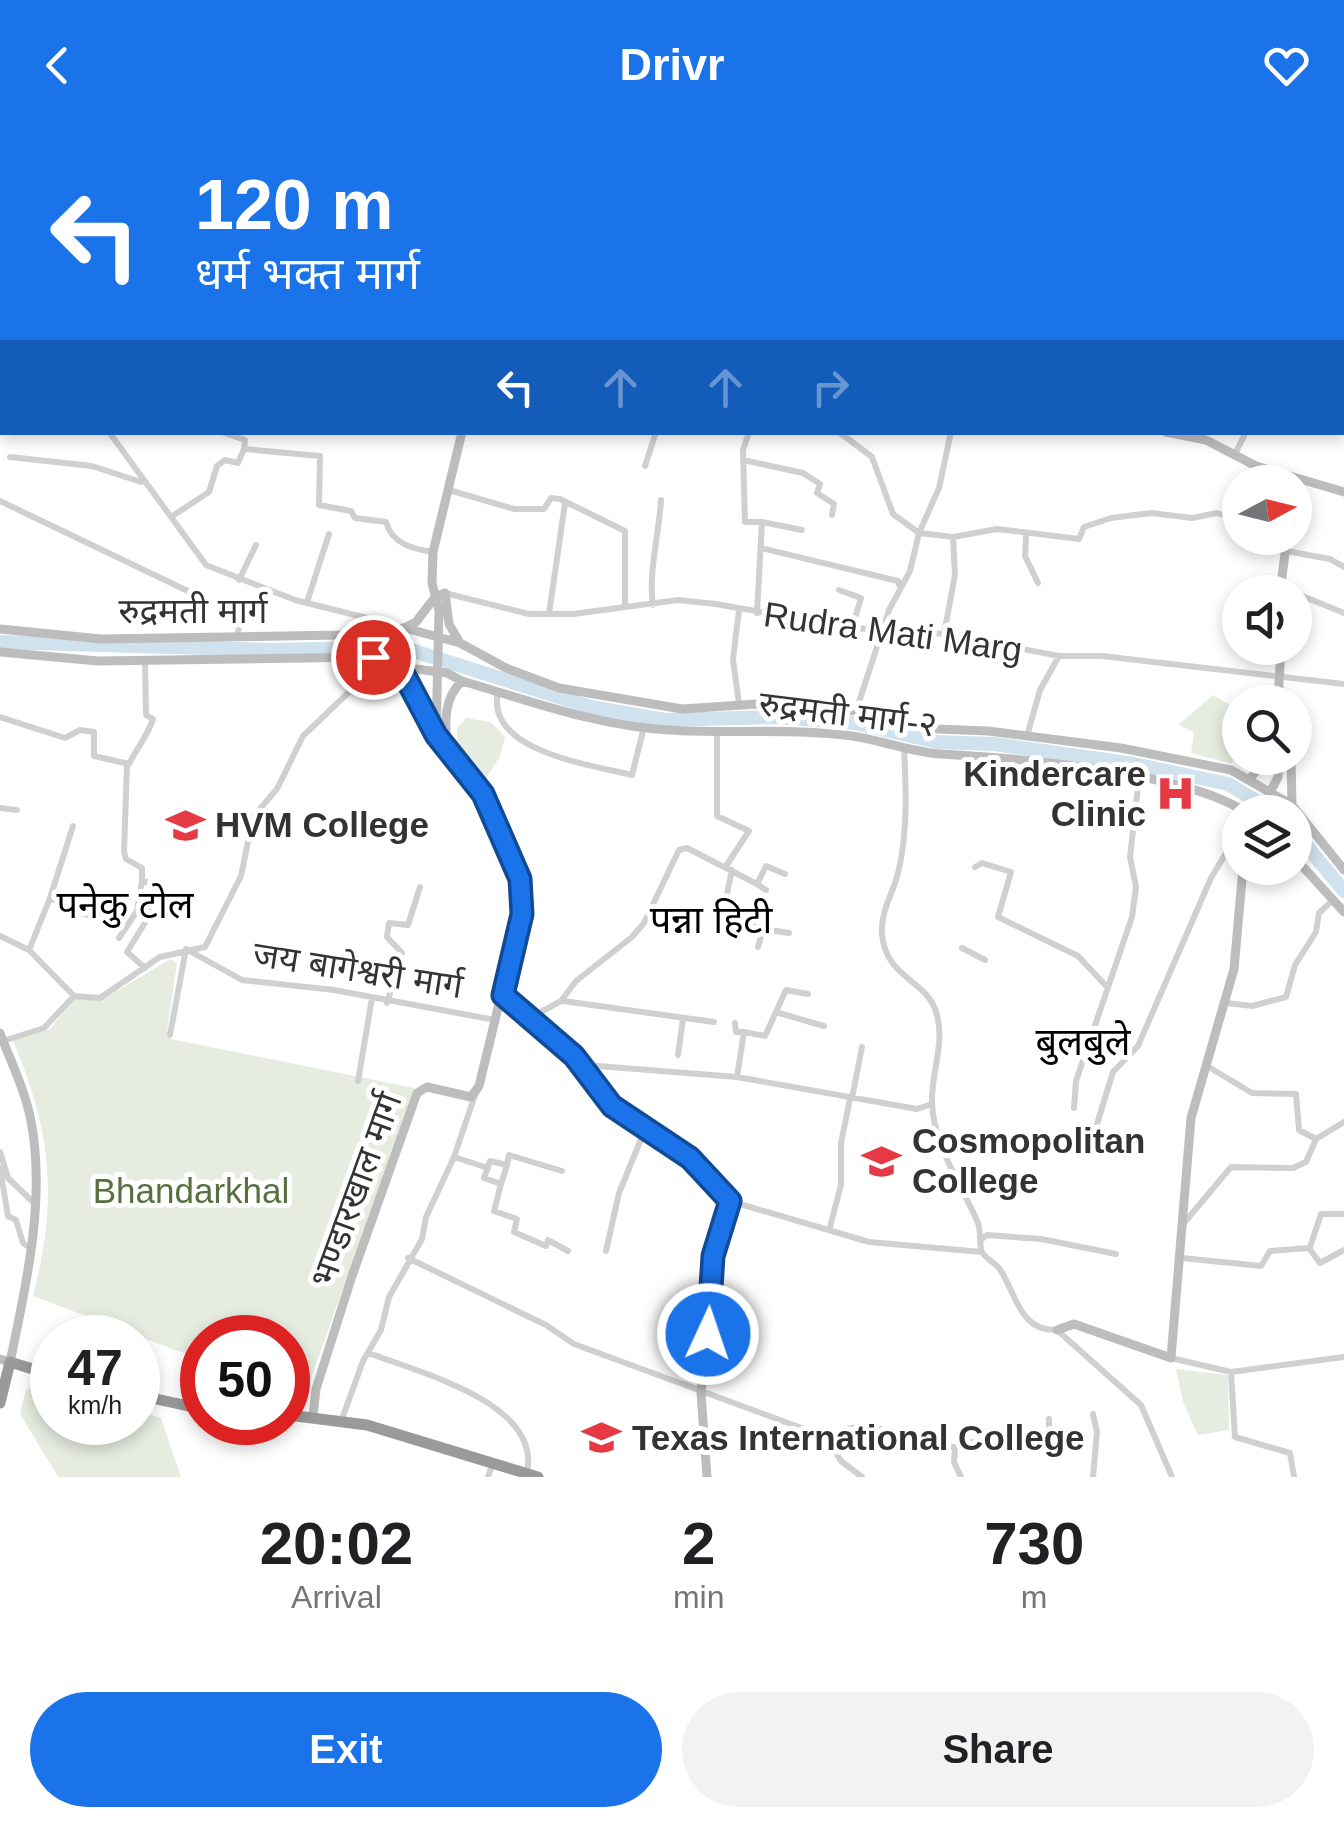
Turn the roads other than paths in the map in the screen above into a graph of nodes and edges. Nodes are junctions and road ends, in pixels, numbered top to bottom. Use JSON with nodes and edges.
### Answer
{"nodes":[{"id":1,"x":111,"y":435,"type":"edge"},
{"id":2,"x":231,"y":435,"type":"edge"},
{"id":3,"x":461,"y":435,"type":"edge"},
{"id":4,"x":655,"y":435,"type":"edge"},
{"id":5,"x":748,"y":435,"type":"edge"},
{"id":6,"x":843,"y":435,"type":"edge"},
{"id":7,"x":950,"y":435,"type":"edge"},
{"id":8,"x":1181,"y":435,"type":"edge"},
{"id":9,"x":1244,"y":435,"type":"edge"},
{"id":10,"x":244,"y":448,"type":"junction"},
{"id":11,"x":1234,"y":454,"type":"junction"},
{"id":12,"x":10,"y":457,"type":"dead end"},
{"id":13,"x":743,"y":460,"type":"junction"},
{"id":14,"x":1254,"y":465,"type":"edge"},
{"id":15,"x":645,"y":466,"type":"dead end"},
{"id":16,"x":146,"y":486,"type":"junction"},
{"id":17,"x":1312,"y":486,"type":"edge"},
{"id":18,"x":447,"y":492,"type":"junction"},
{"id":19,"x":1344,"y":492,"type":"edge"},
{"id":20,"x":661,"y":500,"type":"dead end"},
{"id":21,"x":0,"y":501,"type":"edge"},
{"id":22,"x":565,"y":504,"type":"junction"},
{"id":23,"x":1222,"y":514,"type":"edge"},
{"id":24,"x":832,"y":515,"type":"dead end"},
{"id":25,"x":171,"y":517,"type":"junction"},
{"id":26,"x":762,"y":522,"type":"junction"},
{"id":27,"x":802,"y":530,"type":"dead end"},
{"id":28,"x":919,"y":533,"type":"junction"},
{"id":29,"x":329,"y":534,"type":"dead end"},
{"id":30,"x":1026,"y":536,"type":"junction"},
{"id":31,"x":953,"y":537,"type":"junction"},
{"id":32,"x":256,"y":544,"type":"dead end"},
{"id":33,"x":761,"y":548,"type":"junction"},
{"id":34,"x":433,"y":552,"type":"junction"},
{"id":35,"x":1306,"y":555,"type":"edge"},
{"id":36,"x":1344,"y":567,"type":"edge"},
{"id":37,"x":239,"y":580,"type":"junction"},
{"id":38,"x":1038,"y":582,"type":"dead end"},
{"id":39,"x":899,"y":585,"type":"junction"},
{"id":40,"x":839,"y":590,"type":"dead end"},
{"id":41,"x":440,"y":595,"type":"junction"},
{"id":42,"x":1312,"y":600,"type":"edge"},
{"id":43,"x":306,"y":602,"type":"junction"},
{"id":44,"x":653,"y":604,"type":"junction"},
{"id":45,"x":625,"y":606,"type":"junction"},
{"id":46,"x":739,"y":610,"type":"junction"},
{"id":47,"x":757,"y":613,"type":"junction"},
{"id":48,"x":1344,"y":613,"type":"edge"},
{"id":49,"x":549,"y":614,"type":"junction"},
{"id":50,"x":386,"y":628,"type":"junction"},
{"id":51,"x":404,"y":628,"type":"junction"},
{"id":52,"x":852,"y":628,"type":"junction"},
{"id":53,"x":0,"y":629,"type":"edge"},
{"id":54,"x":885,"y":632,"type":"junction"},
{"id":55,"x":944,"y":634,"type":"junction"},
{"id":56,"x":236,"y":638,"type":"junction"},
{"id":57,"x":460,"y":643,"type":"junction"},
{"id":58,"x":0,"y":652,"type":"edge"},
{"id":59,"x":1059,"y":656,"type":"junction"},
{"id":60,"x":145,"y":659,"type":"junction"},
{"id":61,"x":1282,"y":665,"type":"edge"},
{"id":62,"x":400,"y":667,"type":"junction"},
{"id":63,"x":1282,"y":678,"type":"junction"},
{"id":64,"x":462,"y":681,"type":"junction"},
{"id":65,"x":1344,"y":684,"type":"edge"},
{"id":66,"x":1281,"y":685,"type":"edge"},
{"id":67,"x":411,"y":688,"type":"junction"},
{"id":68,"x":498,"y":692,"type":"junction"},
{"id":69,"x":740,"y":704,"type":"junction"},
{"id":70,"x":856,"y":711,"type":"junction"},
{"id":71,"x":0,"y":718,"type":"edge"},
{"id":72,"x":644,"y":726,"type":"junction"},
{"id":73,"x":717,"y":730,"type":"junction"},
{"id":74,"x":436,"y":735,"type":"junction"},
{"id":75,"x":1027,"y":737,"type":"junction"},
{"id":76,"x":904,"y":747,"type":"junction"},
{"id":77,"x":448,"y":750,"type":"junction"},
{"id":78,"x":128,"y":765,"type":"junction"},
{"id":79,"x":1253,"y":775,"type":"edge"},
{"id":80,"x":1139,"y":778,"type":"junction"},
{"id":81,"x":1250,"y":779,"type":"junction"},
{"id":82,"x":1276,"y":795,"type":"edge"},
{"id":83,"x":1222,"y":799,"type":"edge"},
{"id":84,"x":0,"y":808,"type":"edge"},
{"id":85,"x":17,"y":810,"type":"dead end"},
{"id":86,"x":73,"y":826,"type":"dead end"},
{"id":87,"x":1312,"y":830,"type":"edge"},
{"id":88,"x":1222,"y":860,"type":"edge"},
{"id":89,"x":975,"y":867,"type":"dead end"},
{"id":90,"x":729,"y":868,"type":"junction"},
{"id":91,"x":1344,"y":870,"type":"edge"},
{"id":92,"x":785,"y":874,"type":"dead end"},
{"id":93,"x":1312,"y":877,"type":"edge"},
{"id":94,"x":142,"y":881,"type":"junction"},
{"id":95,"x":757,"y":884,"type":"junction"},
{"id":96,"x":1242,"y":885,"type":"edge"},
{"id":97,"x":420,"y":886,"type":"dead end"},
{"id":98,"x":766,"y":890,"type":"dead end"},
{"id":99,"x":50,"y":898,"type":"junction"},
{"id":100,"x":1333,"y":900,"type":"junction"},
{"id":101,"x":152,"y":902,"type":"junction"},
{"id":102,"x":174,"y":906,"type":"dead end"},
{"id":103,"x":1344,"y":912,"type":"edge"},
{"id":104,"x":92,"y":918,"type":"dead end"},
{"id":105,"x":763,"y":929,"type":"junction"},
{"id":106,"x":788,"y":933,"type":"dead end"},
{"id":107,"x":0,"y":936,"type":"edge"},
{"id":108,"x":120,"y":938,"type":"dead end"},
{"id":109,"x":758,"y":947,"type":"dead end"},
{"id":110,"x":962,"y":948,"type":"dead end"},
{"id":111,"x":186,"y":949,"type":"junction"},
{"id":112,"x":29,"y":950,"type":"junction"},
{"id":113,"x":985,"y":960,"type":"dead end"},
{"id":114,"x":144,"y":968,"type":"junction"},
{"id":115,"x":1108,"y":988,"type":"junction"},
{"id":116,"x":808,"y":994,"type":"dead end"},
{"id":117,"x":503,"y":995,"type":"junction"},
{"id":118,"x":74,"y":996,"type":"junction"},
{"id":119,"x":372,"y":998,"type":"junction"},
{"id":120,"x":561,"y":1001,"type":"junction"},
{"id":121,"x":387,"y":1003,"type":"junction"},
{"id":122,"x":1227,"y":1003,"type":"junction"},
{"id":123,"x":779,"y":1013,"type":"junction"},
{"id":124,"x":530,"y":1018,"type":"junction"},
{"id":125,"x":683,"y":1019,"type":"junction"},
{"id":126,"x":496,"y":1020,"type":"junction"},
{"id":127,"x":714,"y":1022,"type":"dead end"},
{"id":128,"x":736,"y":1023,"type":"dead end"},
{"id":129,"x":824,"y":1026,"type":"dead end"},
{"id":130,"x":744,"y":1032,"type":"junction"},
{"id":131,"x":170,"y":1034,"type":"dead end"},
{"id":132,"x":1,"y":1036,"type":"edge"},
{"id":133,"x":862,"y":1046,"type":"dead end"},
{"id":134,"x":678,"y":1055,"type":"dead end"},
{"id":135,"x":584,"y":1065,"type":"junction"},
{"id":136,"x":1206,"y":1066,"type":"junction"},
{"id":137,"x":736,"y":1077,"type":"junction"},
{"id":138,"x":358,"y":1081,"type":"dead end"},
{"id":139,"x":473,"y":1096,"type":"junction"},
{"id":140,"x":851,"y":1099,"type":"junction"},
{"id":141,"x":932,"y":1104,"type":"junction"},
{"id":142,"x":1074,"y":1108,"type":"dead end"},
{"id":143,"x":1344,"y":1122,"type":"edge"},
{"id":144,"x":1097,"y":1124,"type":"dead end"},
{"id":145,"x":646,"y":1126,"type":"junction"},
{"id":146,"x":1316,"y":1139,"type":"junction"},
{"id":147,"x":0,"y":1152,"type":"edge"},
{"id":148,"x":454,"y":1158,"type":"junction"},
{"id":149,"x":507,"y":1165,"type":"junction"},
{"id":150,"x":0,"y":1168,"type":"edge"},
{"id":151,"x":488,"y":1168,"type":"junction"},
{"id":152,"x":562,"y":1171,"type":"dead end"},
{"id":153,"x":502,"y":1184,"type":"junction"},
{"id":154,"x":956,"y":1185,"type":"junction"},
{"id":155,"x":1032,"y":1190,"type":"dead end"},
{"id":156,"x":730,"y":1201,"type":"junction"},
{"id":157,"x":33,"y":1202,"type":"junction"},
{"id":158,"x":1344,"y":1214,"type":"edge"},
{"id":159,"x":1184,"y":1224,"type":"junction"},
{"id":160,"x":830,"y":1228,"type":"junction"},
{"id":161,"x":982,"y":1239,"type":"junction"},
{"id":162,"x":30,"y":1247,"type":"junction"},
{"id":163,"x":1310,"y":1248,"type":"junction"},
{"id":164,"x":1344,"y":1250,"type":"edge"},
{"id":165,"x":568,"y":1251,"type":"dead end"},
{"id":166,"x":606,"y":1251,"type":"dead end"},
{"id":167,"x":982,"y":1252,"type":"junction"},
{"id":168,"x":1116,"y":1254,"type":"dead end"},
{"id":169,"x":408,"y":1258,"type":"junction"},
{"id":170,"x":1182,"y":1258,"type":"junction"},
{"id":171,"x":1057,"y":1330,"type":"junction"},
{"id":172,"x":369,"y":1352,"type":"junction"},
{"id":173,"x":1344,"y":1357,"type":"edge"},
{"id":174,"x":1171,"y":1358,"type":"junction"},
{"id":175,"x":5,"y":1360,"type":"edge"},
{"id":176,"x":30,"y":1368,"type":"edge"},
{"id":177,"x":1231,"y":1372,"type":"junction"},
{"id":178,"x":701,"y":1392,"type":"junction"},
{"id":179,"x":0,"y":1403,"type":"edge"},
{"id":180,"x":1093,"y":1414,"type":"dead end"},
{"id":181,"x":310,"y":1416,"type":"edge"},
{"id":182,"x":314,"y":1416,"type":"junction"},
{"id":183,"x":1049,"y":1419,"type":"dead end"},
{"id":184,"x":342,"y":1420,"type":"junction"},
{"id":185,"x":826,"y":1437,"type":"junction"},
{"id":186,"x":955,"y":1447,"type":"junction"},
{"id":187,"x":490,"y":1471,"type":"edge"},
{"id":188,"x":532,"y":1476,"type":"edge"},
{"id":189,"x":707,"y":1477,"type":"edge"},
{"id":190,"x":862,"y":1477,"type":"edge"},
{"id":191,"x":961,"y":1477,"type":"edge"},
{"id":192,"x":1094,"y":1477,"type":"edge"},
{"id":193,"x":1172,"y":1477,"type":"edge"},
{"id":194,"x":1294,"y":1477,"type":"edge"}],
"edges":[{"from":1,"to":16,"type":"street"},
{"from":2,"to":10,"type":"street"},
{"from":3,"to":18,"type":"street"},
{"from":4,"to":15,"type":"street"},
{"from":5,"to":13,"type":"street"},
{"from":6,"to":28,"type":"street"},
{"from":7,"to":28,"type":"street"},
{"from":8,"to":11,"type":"street"},
{"from":9,"to":11,"type":"street"},
{"from":10,"to":25,"type":"street"},
{"from":10,"to":34,"type":"street"},
{"from":11,"to":14,"type":"street"},
{"from":12,"to":16,"type":"street"},
{"from":13,"to":24,"type":"street"},
{"from":13,"to":26,"type":"street"},
{"from":16,"to":25,"type":"street"},
{"from":17,"to":19,"type":"street"},
{"from":18,"to":22,"type":"street"},
{"from":18,"to":34,"type":"street"},
{"from":20,"to":44,"type":"street"},
{"from":21,"to":56,"type":"street"},
{"from":22,"to":45,"type":"street"},
{"from":22,"to":49,"type":"street"},
{"from":23,"to":30,"type":"street"},
{"from":25,"to":37,"type":"street"},
{"from":26,"to":27,"type":"street"},
{"from":26,"to":33,"type":"street"},
{"from":28,"to":31,"type":"street"},
{"from":28,"to":39,"type":"street"},
{"from":29,"to":43,"type":"street"},
{"from":30,"to":31,"type":"street"},
{"from":30,"to":38,"type":"street"},
{"from":31,"to":55,"type":"street"},
{"from":32,"to":37,"type":"street"},
{"from":33,"to":39,"type":"street"},
{"from":33,"to":47,"type":"street"},
{"from":34,"to":41,"type":"street"},
{"from":35,"to":36,"type":"street"},
{"from":37,"to":43,"type":"street"},
{"from":39,"to":54,"type":"street"},
{"from":40,"to":52,"type":"street"},
{"from":41,"to":49,"type":"street","name":"Rudra Mati Marg"},
{"from":41,"to":51,"type":"street"},
{"from":41,"to":57,"type":"street"},
{"from":41,"to":74,"type":"street"},
{"from":42,"to":48,"type":"street"},
{"from":43,"to":50,"type":"street"},
{"from":44,"to":45,"type":"street","name":"Rudra Mati Marg"},
{"from":44,"to":46,"type":"street","name":"Rudra Mati Marg"},
{"from":45,"to":49,"type":"street","name":"Rudra Mati Marg"},
{"from":46,"to":47,"type":"street","name":"Rudra Mati Marg"},
{"from":46,"to":69,"type":"street"},
{"from":47,"to":52,"type":"street","name":"Rudra Mati Marg"},
{"from":50,"to":51,"type":"street","name":"रुद्रमती मार्ग"},
{"from":50,"to":56,"type":"street","name":"रुद्रमती मार्ग"},
{"from":51,"to":57,"type":"street","name":"रुद्रमती मार्ग"},
{"from":52,"to":54,"type":"street","name":"Rudra Mati Marg"},
{"from":53,"to":56,"type":"street","name":"रुद्रमती मार्ग"},
{"from":54,"to":55,"type":"street","name":"Rudra Mati Marg"},
{"from":54,"to":70,"type":"street"},
{"from":55,"to":59,"type":"street","name":"Rudra Mati Marg"},
{"from":57,"to":69,"type":"street","name":"रुद्रमती मार्ग"},
{"from":58,"to":60,"type":"street","name":"रुद्रमती मार्ग-२"},
{"from":59,"to":63,"type":"street","name":"Rudra Mati Marg"},
{"from":59,"to":75,"type":"street"},
{"from":60,"to":62,"type":"street","name":"रुद्रमती मार्ग-२"},
{"from":60,"to":78,"type":"street"},
{"from":61,"to":63,"type":"street"},
{"from":62,"to":64,"type":"street","name":"रुद्रमती मार्ग-२"},
{"from":62,"to":67,"type":"street","name":"जय बागेश्वरी मार्ग"},
{"from":63,"to":65,"type":"street","name":"Rudra Mati Marg"},
{"from":63,"to":66,"type":"street"},
{"from":64,"to":68,"type":"street","name":"रुद्रमती मार्ग-२"},
{"from":64,"to":77,"type":"street"},
{"from":67,"to":74,"type":"street","name":"जय बागेश्वरी मार्ग"},
{"from":67,"to":111,"type":"street"},
{"from":68,"to":72,"type":"street","name":"रुद्रमती मार्ग-२"},
{"from":68,"to":72,"type":"street"},
{"from":69,"to":70,"type":"street","name":"रुद्रमती मार्ग"},
{"from":70,"to":75,"type":"street","name":"रुद्रमती मार्ग"},
{"from":71,"to":78,"type":"street"},
{"from":72,"to":73,"type":"street","name":"रुद्रमती मार्ग-२"},
{"from":73,"to":76,"type":"street","name":"रुद्रमती मार्ग-२"},
{"from":73,"to":90,"type":"street"},
{"from":74,"to":77,"type":"street","name":"जय बागेश्वरी मार्ग"},
{"from":75,"to":81,"type":"street","name":"रुद्रमती मार्ग"},
{"from":76,"to":80,"type":"street","name":"रुद्रमती मार्ग-२"},
{"from":76,"to":141,"type":"street"},
{"from":77,"to":117,"type":"street","name":"जय बागेश्वरी मार्ग"},
{"from":78,"to":94,"type":"street"},
{"from":79,"to":81,"type":"street"},
{"from":80,"to":83,"type":"street","name":"रुद्रमती मार्ग-२"},
{"from":80,"to":115,"type":"street"},
{"from":81,"to":82,"type":"street","name":"रुद्रमती मार्ग"},
{"from":84,"to":85,"type":"street"},
{"from":86,"to":99,"type":"street"},
{"from":87,"to":91,"type":"street","name":"रुद्रमती मार्ग"},
{"from":88,"to":144,"type":"street"},
{"from":89,"to":115,"type":"street"},
{"from":90,"to":95,"type":"street"},
{"from":90,"to":105,"type":"street"},
{"from":90,"to":120,"type":"street"},
{"from":92,"to":95,"type":"street"},
{"from":93,"to":100,"type":"street"},
{"from":94,"to":101,"type":"street"},
{"from":94,"to":108,"type":"street"},
{"from":95,"to":98,"type":"street"},
{"from":96,"to":122,"type":"street"},
{"from":97,"to":121,"type":"street"},
{"from":99,"to":104,"type":"street"},
{"from":99,"to":112,"type":"street"},
{"from":100,"to":103,"type":"street"},
{"from":100,"to":122,"type":"street"},
{"from":101,"to":102,"type":"street"},
{"from":101,"to":114,"type":"street"},
{"from":105,"to":106,"type":"street"},
{"from":105,"to":109,"type":"street"},
{"from":107,"to":112,"type":"street"},
{"from":110,"to":113,"type":"street"},
{"from":111,"to":114,"type":"street"},
{"from":111,"to":119,"type":"street","name":"जय बागेश्वरी मार्ग"},
{"from":111,"to":131,"type":"street"},
{"from":112,"to":118,"type":"street"},
{"from":114,"to":118,"type":"street"},
{"from":115,"to":142,"type":"street"},
{"from":116,"to":123,"type":"street"},
{"from":117,"to":124,"type":"street"},
{"from":117,"to":126,"type":"street","name":"जय बागेश्वरी मार्ग"},
{"from":118,"to":132,"type":"street"},
{"from":119,"to":121,"type":"street","name":"जय बागेश्वरी मार्ग"},
{"from":119,"to":138,"type":"street"},
{"from":120,"to":124,"type":"street"},
{"from":120,"to":125,"type":"street"},
{"from":121,"to":126,"type":"street","name":"जय बागेश्वरी मार्ग"},
{"from":122,"to":136,"type":"street"},
{"from":123,"to":129,"type":"street"},
{"from":123,"to":130,"type":"street"},
{"from":124,"to":135,"type":"street"},
{"from":125,"to":127,"type":"street"},
{"from":125,"to":134,"type":"street"},
{"from":126,"to":139,"type":"street","name":"जय बागेश्वरी मार्ग"},
{"from":128,"to":130,"type":"street"},
{"from":130,"to":137,"type":"street"},
{"from":132,"to":157,"type":"street"},
{"from":133,"to":140,"type":"street"},
{"from":135,"to":137,"type":"street"},
{"from":135,"to":145,"type":"street"},
{"from":136,"to":146,"type":"street"},
{"from":136,"to":159,"type":"street"},
{"from":137,"to":140,"type":"street"},
{"from":139,"to":148,"type":"street"},
{"from":139,"to":182,"type":"street","name":"भण्डारखाल मार्ग"},
{"from":140,"to":141,"type":"street"},
{"from":140,"to":160,"type":"street"},
{"from":141,"to":154,"type":"street"},
{"from":143,"to":146,"type":"street"},
{"from":145,"to":156,"type":"street"},
{"from":145,"to":166,"type":"street"},
{"from":146,"to":159,"type":"street"},
{"from":147,"to":157,"type":"street"},
{"from":148,"to":151,"type":"street"},
{"from":148,"to":169,"type":"street"},
{"from":149,"to":151,"type":"street"},
{"from":149,"to":152,"type":"street"},
{"from":149,"to":153,"type":"street"},
{"from":150,"to":162,"type":"street"},
{"from":151,"to":153,"type":"street"},
{"from":153,"to":165,"type":"street"},
{"from":154,"to":155,"type":"street"},
{"from":154,"to":161,"type":"street"},
{"from":156,"to":160,"type":"street"},
{"from":156,"to":178,"type":"street"},
{"from":157,"to":162,"type":"street"},
{"from":158,"to":163,"type":"street"},
{"from":159,"to":170,"type":"street"},
{"from":160,"to":167,"type":"street"},
{"from":161,"to":167,"type":"street"},
{"from":161,"to":168,"type":"street"},
{"from":162,"to":175,"type":"street"},
{"from":163,"to":164,"type":"street"},
{"from":163,"to":170,"type":"street"},
{"from":167,"to":171,"type":"street"},
{"from":169,"to":172,"type":"street"},
{"from":169,"to":178,"type":"street"},
{"from":170,"to":174,"type":"street"},
{"from":171,"to":174,"type":"street"},
{"from":171,"to":193,"type":"street"},
{"from":172,"to":184,"type":"street"},
{"from":172,"to":188,"type":"street"},
{"from":173,"to":177,"type":"street"},
{"from":174,"to":177,"type":"street"},
{"from":175,"to":176,"type":"highway"},
{"from":175,"to":179,"type":"highway"},
{"from":177,"to":194,"type":"street"},
{"from":178,"to":185,"type":"street"},
{"from":178,"to":189,"type":"street"},
{"from":180,"to":192,"type":"street"},
{"from":181,"to":182,"type":"highway"},
{"from":182,"to":184,"type":"highway"},
{"from":183,"to":186,"type":"street"},
{"from":184,"to":187,"type":"highway"},
{"from":185,"to":186,"type":"street"},
{"from":185,"to":190,"type":"street"},
{"from":186,"to":191,"type":"street"},
{"from":187,"to":188,"type":"highway"}]}
